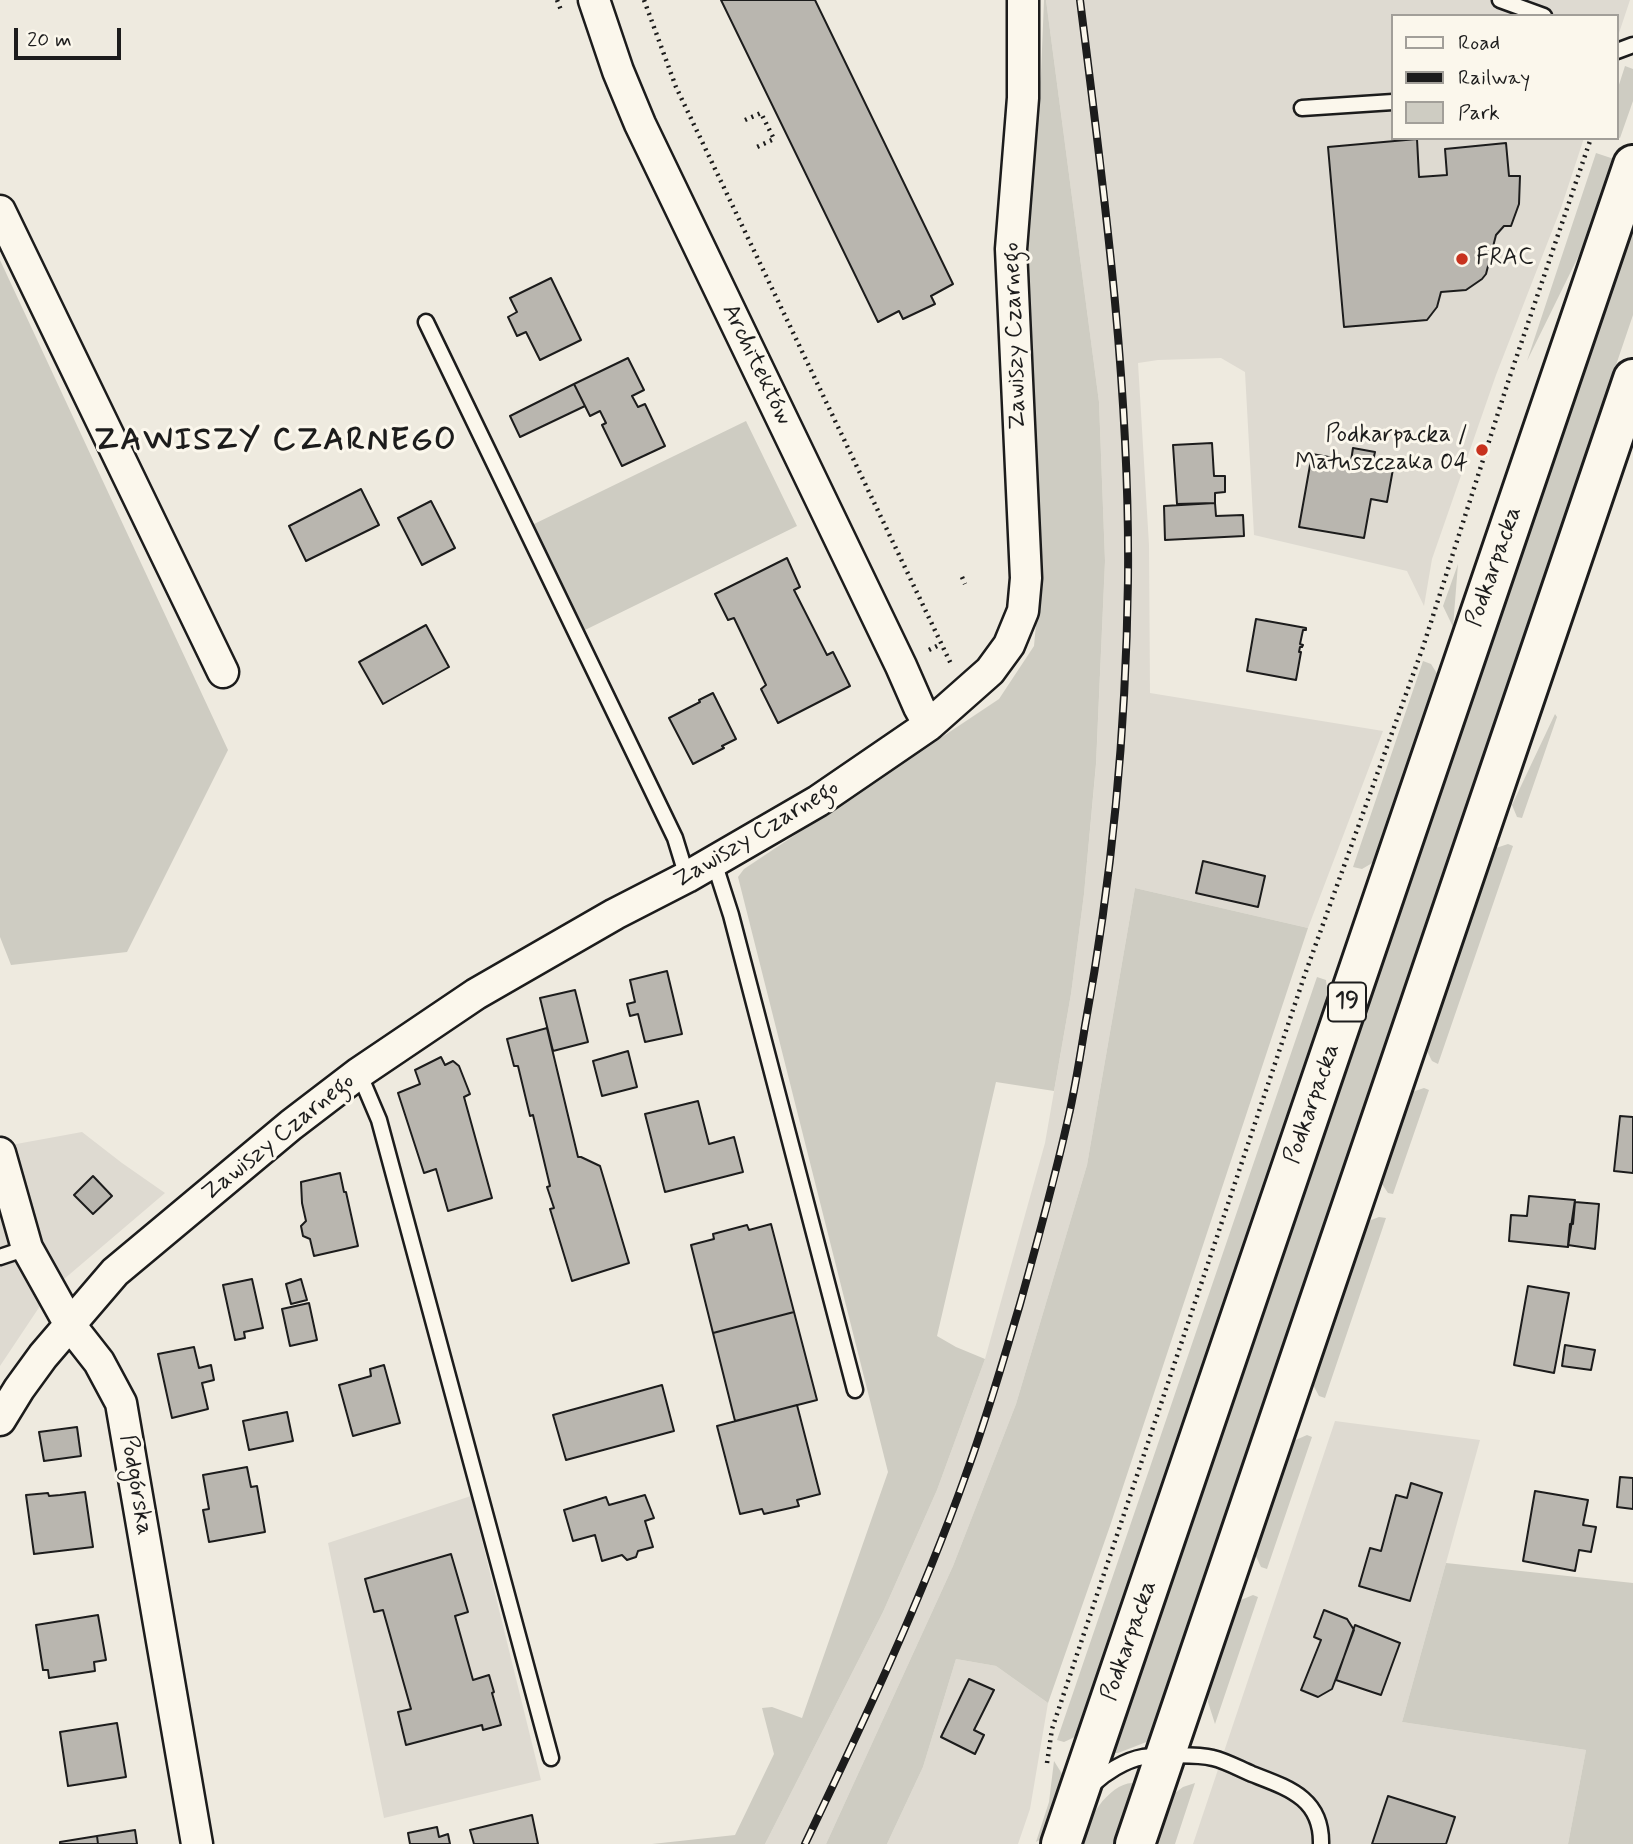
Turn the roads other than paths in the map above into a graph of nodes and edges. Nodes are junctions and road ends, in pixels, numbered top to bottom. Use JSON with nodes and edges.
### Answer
{"nodes":[{"id":1,"x":594,"y":0,"type":"edge"},
{"id":2,"x":1023,"y":0,"type":"edge"},
{"id":3,"x":1500,"y":0,"type":"edge"},
{"id":4,"x":1538,"y":14,"type":"edge"},
{"id":5,"x":1392,"y":102,"type":"edge"},
{"id":6,"x":1302,"y":108,"type":"dead end"},
{"id":7,"x":1633,"y":166,"type":"edge"},
{"id":8,"x":0,"y":211,"type":"edge"},
{"id":9,"x":426,"y":322,"type":"dead end"},
{"id":10,"x":1633,"y":379,"type":"edge"},
{"id":11,"x":223,"y":672,"type":"dead end"},
{"id":12,"x":929,"y":725,"type":"junction"},
{"id":13,"x":714,"y":862,"type":"junction"},
{"id":14,"x":687,"y":877,"type":"junction"},
{"id":15,"x":359,"y":1073,"type":"junction"},
{"id":16,"x":0,"y":1153,"type":"edge"},
{"id":17,"x":13,"y":1252,"type":"edge"},
{"id":18,"x":70,"y":1325,"type":"junction"},
{"id":19,"x":855,"y":1390,"type":"dead end"},
{"id":20,"x":0,"y":1420,"type":"edge"},
{"id":21,"x":1165,"y":1755,"type":"junction"},
{"id":22,"x":551,"y":1758,"type":"dead end"},
{"id":23,"x":1076,"y":1800,"type":"junction"},
{"id":24,"x":197,"y":1844,"type":"edge"},
{"id":25,"x":1061,"y":1844,"type":"edge"},
{"id":26,"x":1135,"y":1844,"type":"edge"},
{"id":27,"x":1321,"y":1844,"type":"edge"}],
"edges":[{"from":1,"to":12,"type":"street","name":"Architektów"},
{"from":2,"to":12,"type":"street","name":"Zawiszy Czarnego"},
{"from":3,"to":4,"type":"lane"},
{"from":5,"to":6,"type":"lane"},
{"from":7,"to":23,"type":"main road","name":"Podkarpacka","number":"19"},
{"from":8,"to":11,"type":"street"},
{"from":9,"to":14,"type":"lane"},
{"from":10,"to":21,"type":"main road"},
{"from":12,"to":13,"type":"street","name":"Zawiszy Czarnego"},
{"from":13,"to":14,"type":"street","name":"Zawiszy Czarnego"},
{"from":13,"to":19,"type":"lane"},
{"from":14,"to":15,"type":"street","name":"Zawiszy Czarnego"},
{"from":15,"to":18,"type":"street","name":"Zawiszy Czarnego"},
{"from":15,"to":22,"type":"lane"},
{"from":16,"to":17,"type":"street","name":"Podgórska"},
{"from":17,"to":18,"type":"street","name":"Podgórska"},
{"from":18,"to":20,"type":"street","name":"Zawiszy Czarnego"},
{"from":18,"to":24,"type":"street","name":"Podgórska"},
{"from":21,"to":23,"type":"lane"},
{"from":21,"to":26,"type":"main road"},
{"from":21,"to":27,"type":"lane"},
{"from":23,"to":25,"type":"main road","name":"Podkarpacka","number":"19"}]}
